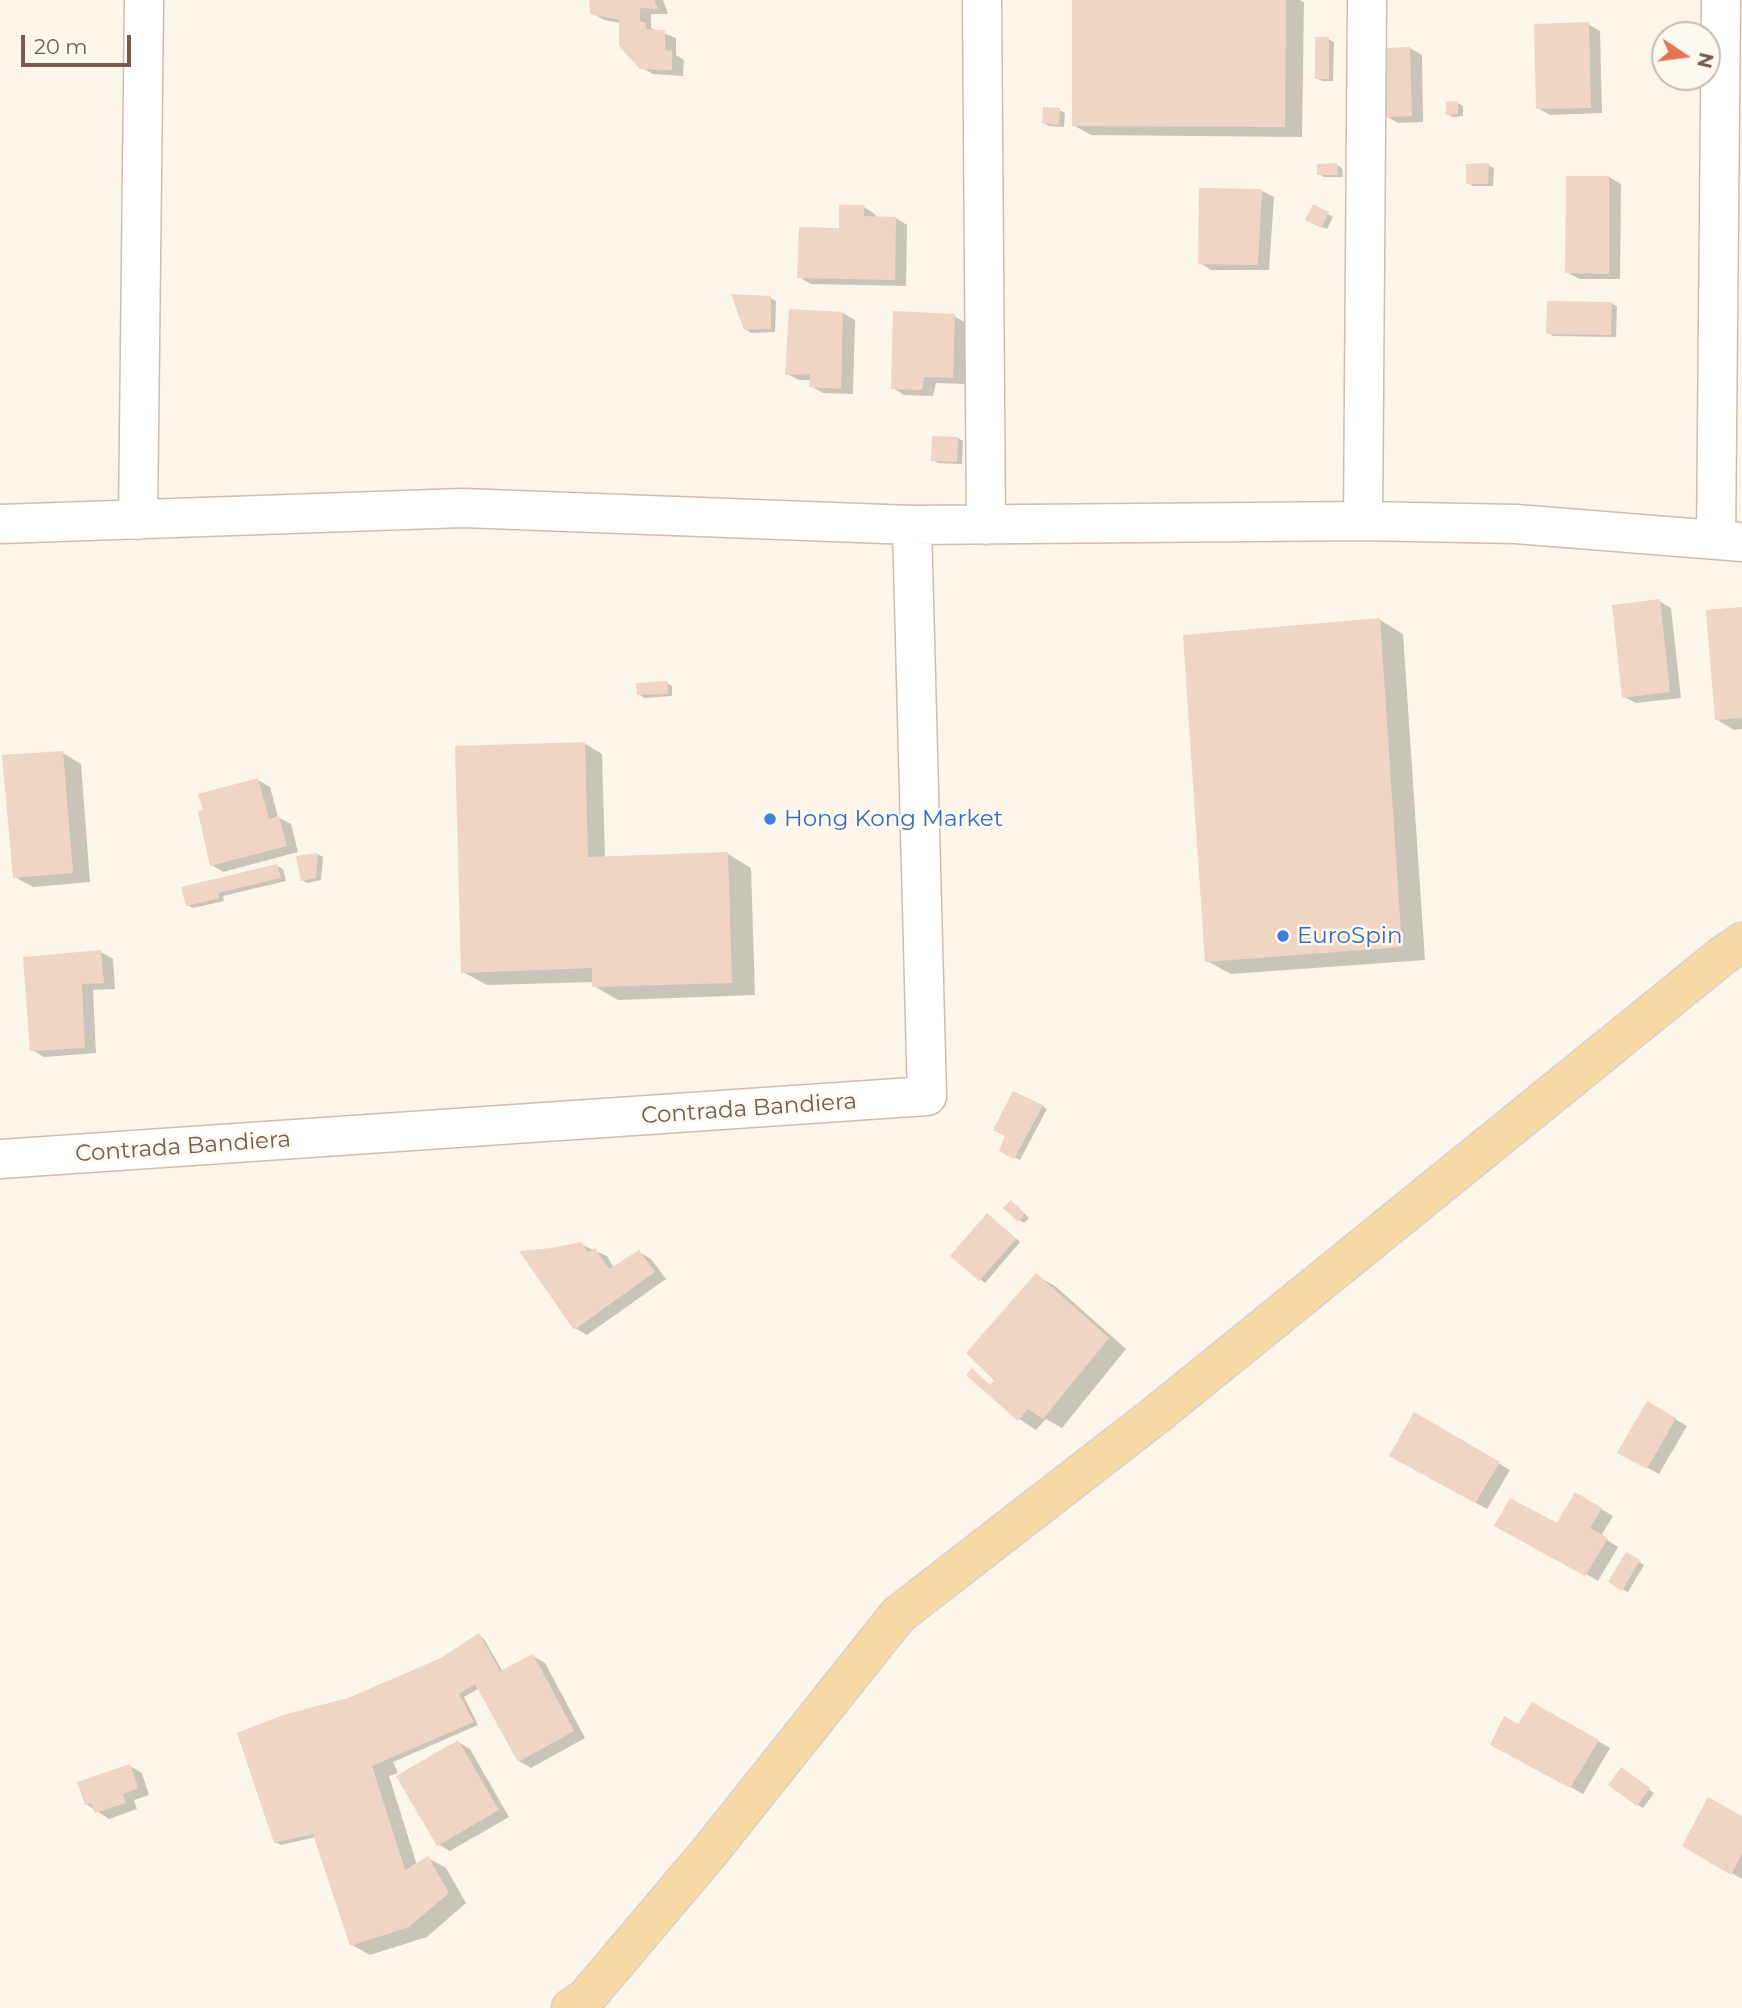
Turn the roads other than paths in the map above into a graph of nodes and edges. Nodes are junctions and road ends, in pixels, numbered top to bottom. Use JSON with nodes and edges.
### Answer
{"nodes":[{"id":1,"x":144,"y":0,"type":"edge"},
{"id":2,"x":982,"y":0,"type":"edge"},
{"id":3,"x":1367,"y":0,"type":"edge"},
{"id":4,"x":1721,"y":0,"type":"edge"},
{"id":5,"x":138,"y":520,"type":"junction"},
{"id":6,"x":1363,"y":521,"type":"junction"},
{"id":7,"x":0,"y":524,"type":"edge"},
{"id":8,"x":912,"y":525,"type":"junction"},
{"id":9,"x":986,"y":525,"type":"junction"},
{"id":10,"x":1729,"y":541,"type":"edge"},
{"id":11,"x":1742,"y":942,"type":"edge"},
{"id":12,"x":0,"y":1159,"type":"edge"},
{"id":13,"x":570,"y":2008,"type":"edge"}],
"edges":[{"from":1,"to":5,"type":"street"},
{"from":2,"to":9,"type":"street"},
{"from":3,"to":6,"type":"street"},
{"from":4,"to":10,"type":"street"},
{"from":5,"to":7,"type":"street"},
{"from":5,"to":8,"type":"street"},
{"from":6,"to":9,"type":"street"},
{"from":6,"to":10,"type":"street"},
{"from":8,"to":9,"type":"street"},
{"from":8,"to":12,"type":"street","name":"Contrada Bandiera"},
{"from":11,"to":13,"type":"main road"}]}
